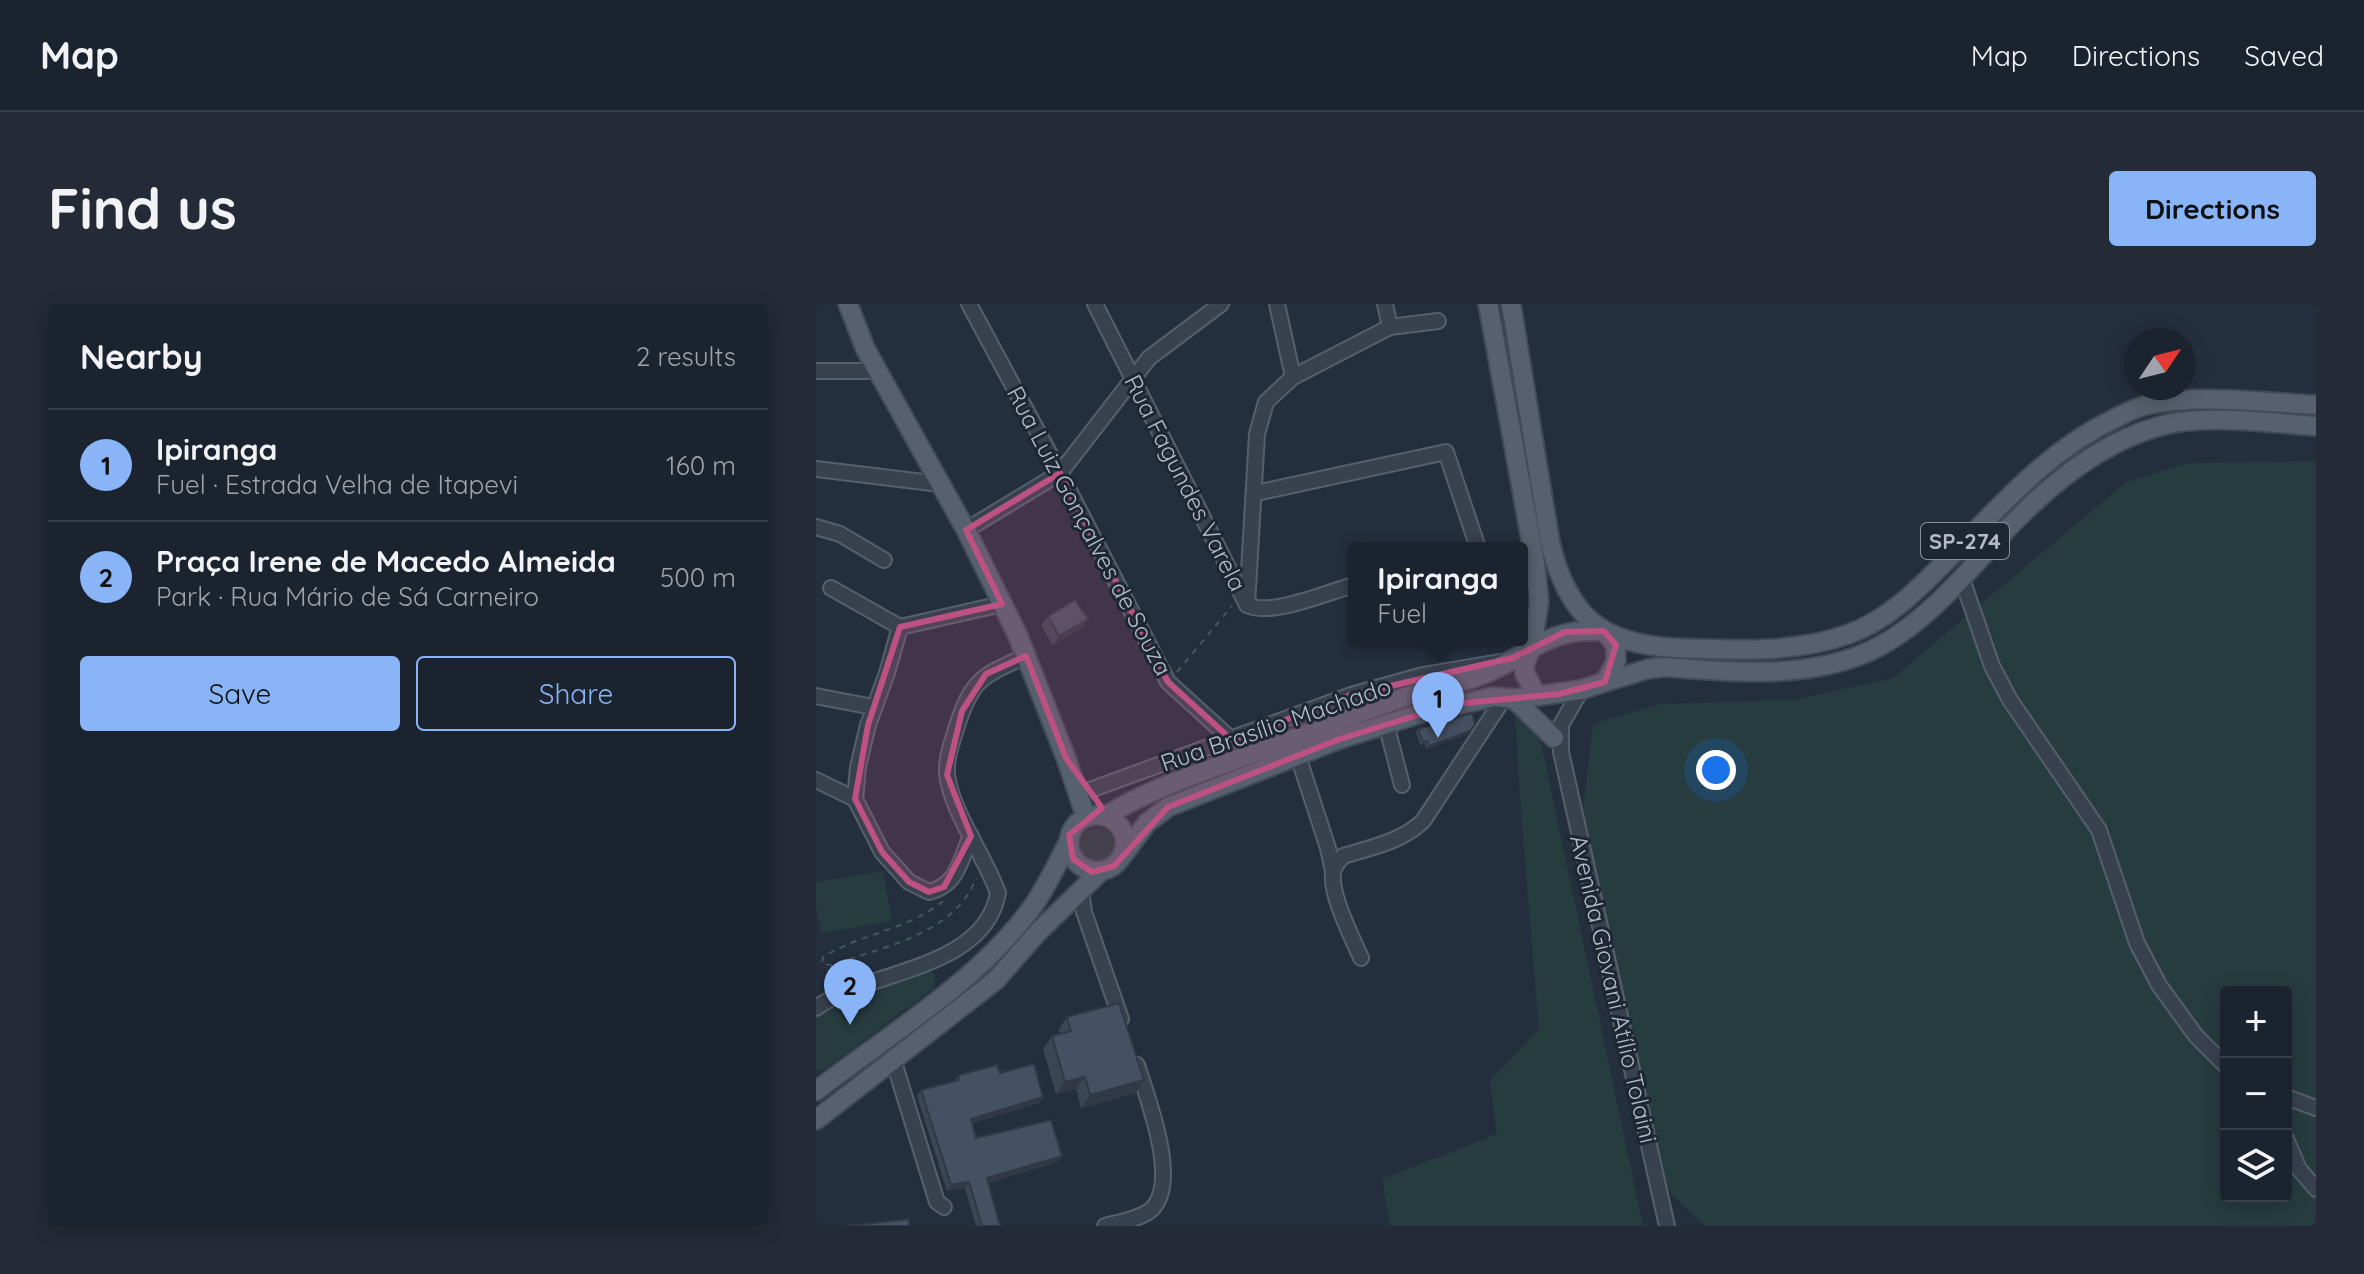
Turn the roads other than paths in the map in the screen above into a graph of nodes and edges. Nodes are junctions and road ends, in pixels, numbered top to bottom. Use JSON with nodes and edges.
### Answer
{"nodes":[{"id":1,"x":848,"y":304,"type":"edge"},
{"id":2,"x":969,"y":304,"type":"edge"},
{"id":3,"x":1095,"y":304,"type":"edge"},
{"id":4,"x":1221,"y":304,"type":"edge"},
{"id":5,"x":1277,"y":304,"type":"edge"},
{"id":6,"x":1385,"y":304,"type":"edge"},
{"id":7,"x":1488,"y":304,"type":"edge"},
{"id":8,"x":1511,"y":304,"type":"edge"},
{"id":9,"x":1438,"y":321,"type":"dead end"},
{"id":10,"x":1390,"y":327,"type":"junction"},
{"id":11,"x":816,"y":371,"type":"edge"},
{"id":12,"x":878,"y":371,"type":"junction"},
{"id":13,"x":1293,"y":377,"type":"junction"},
{"id":14,"x":1133,"y":378,"type":"junction"},
{"id":15,"x":2316,"y":405,"type":"edge"},
{"id":16,"x":2316,"y":426,"type":"edge"},
{"id":17,"x":816,"y":469,"type":"edge"},
{"id":18,"x":1060,"y":473,"type":"junction"},
{"id":19,"x":940,"y":484,"type":"junction"},
{"id":20,"x":1256,"y":493,"type":"junction"},
{"id":21,"x":816,"y":527,"type":"edge"},
{"id":22,"x":966,"y":530,"type":"junction"},
{"id":23,"x":1476,"y":542,"type":"edge"},
{"id":24,"x":884,"y":560,"type":"dead end"},
{"id":25,"x":1962,"y":579,"type":"junction"},
{"id":26,"x":1348,"y":587,"type":"edge"},
{"id":27,"x":831,"y":588,"type":"dead end"},
{"id":28,"x":1244,"y":601,"type":"junction"},
{"id":29,"x":1002,"y":604,"type":"junction"},
{"id":30,"x":900,"y":627,"type":"junction"},
{"id":31,"x":1604,"y":631,"type":"junction"},
{"id":32,"x":1532,"y":646,"type":"junction"},
{"id":33,"x":1026,"y":656,"type":"junction"},
{"id":34,"x":1512,"y":658,"type":"junction"},
{"id":35,"x":1605,"y":682,"type":"junction"},
{"id":36,"x":1581,"y":690,"type":"junction"},
{"id":37,"x":1534,"y":693,"type":"junction"},
{"id":38,"x":816,"y":696,"type":"edge"},
{"id":39,"x":1509,"y":698,"type":"junction"},
{"id":40,"x":873,"y":707,"type":"junction"},
{"id":41,"x":1386,"y":724,"type":"junction"},
{"id":42,"x":1232,"y":740,"type":"junction"},
{"id":43,"x":1557,"y":745,"type":"junction"},
{"id":44,"x":1298,"y":756,"type":"junction"},
{"id":45,"x":1066,"y":758,"type":"junction"},
{"id":46,"x":816,"y":780,"type":"edge"},
{"id":47,"x":1402,"y":785,"type":"dead end"},
{"id":48,"x":1090,"y":790,"type":"junction"},
{"id":49,"x":855,"y":799,"type":"junction"},
{"id":50,"x":1098,"y":816,"type":"junction"},
{"id":51,"x":971,"y":836,"type":"junction"},
{"id":52,"x":1066,"y":848,"type":"junction"},
{"id":53,"x":1124,"y":854,"type":"junction"},
{"id":54,"x":1333,"y":871,"type":"junction"},
{"id":55,"x":1100,"y":872,"type":"junction"},
{"id":56,"x":1081,"y":890,"type":"junction"},
{"id":57,"x":1361,"y":958,"type":"dead end"},
{"id":58,"x":816,"y":1008,"type":"edge"},
{"id":59,"x":1125,"y":1029,"type":"edge"},
{"id":60,"x":1134,"y":1057,"type":"edge"},
{"id":61,"x":893,"y":1059,"type":"junction"},
{"id":62,"x":2220,"y":1060,"type":"edge"},
{"id":63,"x":820,"y":1085,"type":"edge"},
{"id":64,"x":2292,"y":1099,"type":"edge"},
{"id":65,"x":2316,"y":1108,"type":"edge"},
{"id":66,"x":816,"y":1120,"type":"edge"},
{"id":67,"x":2292,"y":1153,"type":"edge"},
{"id":68,"x":2316,"y":1189,"type":"edge"},
{"id":69,"x":944,"y":1207,"type":"dead end"},
{"id":70,"x":1105,"y":1226,"type":"edge"},
{"id":71,"x":1667,"y":1226,"type":"edge"}],
"edges":[{"from":1,"to":12,"type":"main road"},
{"from":2,"to":18,"type":"street","name":"Rua Luiz Gonçalves de Souza"},
{"from":3,"to":14,"type":"street","name":"Rua Fagundes Varela"},
{"from":4,"to":14,"type":"street"},
{"from":5,"to":13,"type":"street"},
{"from":6,"to":10,"type":"street"},
{"from":7,"to":32,"type":"main road"},
{"from":8,"to":31,"type":"main road"},
{"from":9,"to":10,"type":"street"},
{"from":10,"to":13,"type":"street"},
{"from":11,"to":12,"type":"street"},
{"from":12,"to":19,"type":"main road"},
{"from":13,"to":20,"type":"street"},
{"from":14,"to":18,"type":"street"},
{"from":14,"to":28,"type":"street","name":"Rua Fagundes Varela"},
{"from":15,"to":31,"type":"main road","number":"SP-274"},
{"from":16,"to":25,"type":"main road","number":"SP-274"},
{"from":17,"to":19,"type":"street"},
{"from":18,"to":22,"type":"street"},
{"from":18,"to":42,"type":"street","name":"Rua Luiz Gonçalves de Souza"},
{"from":19,"to":22,"type":"main road"},
{"from":20,"to":23,"type":"street"},
{"from":20,"to":28,"type":"street"},
{"from":21,"to":24,"type":"street"},
{"from":22,"to":29,"type":"main road"},
{"from":25,"to":35,"type":"main road","number":"SP-274"},
{"from":25,"to":62,"type":"street"},
{"from":26,"to":28,"type":"street","name":"Rua Fagundes Varela"},
{"from":27,"to":30,"type":"street"},
{"from":29,"to":30,"type":"street"},
{"from":29,"to":33,"type":"main road"},
{"from":30,"to":40,"type":"street"},
{"from":31,"to":32,"type":"main road"},
{"from":31,"to":35,"type":"main road"},
{"from":32,"to":34,"type":"main road"},
{"from":32,"to":37,"type":"main road"},
{"from":33,"to":45,"type":"main road"},
{"from":33,"to":51,"type":"street"},
{"from":34,"to":42,"type":"street","name":"Rua Brasílio Machado"},
{"from":34,"to":50,"type":"main road"},
{"from":35,"to":36,"type":"main road"},
{"from":36,"to":37,"type":"main road"},
{"from":36,"to":43,"type":"street"},
{"from":37,"to":39,"type":"main road"},
{"from":37,"to":43,"type":"street"},
{"from":38,"to":40,"type":"street"},
{"from":39,"to":41,"type":"main road"},
{"from":39,"to":43,"type":"main road"},
{"from":39,"to":54,"type":"street"},
{"from":40,"to":49,"type":"street"},
{"from":41,"to":44,"type":"main road"},
{"from":41,"to":47,"type":"street"},
{"from":42,"to":48,"type":"street","name":"Rua Brasílio Machado"},
{"from":43,"to":71,"type":"street","name":"Avenida Giovani Atílio Tolaini"},
{"from":44,"to":53,"type":"main road"},
{"from":44,"to":54,"type":"street"},
{"from":45,"to":48,"type":"main road"},
{"from":45,"to":50,"type":"main road"},
{"from":46,"to":49,"type":"street"},
{"from":48,"to":50,"type":"main road"},
{"from":49,"to":51,"type":"street"},
{"from":50,"to":52,"type":"main road"},
{"from":50,"to":53,"type":"main road"},
{"from":51,"to":58,"type":"street"},
{"from":52,"to":55,"type":"main road"},
{"from":52,"to":63,"type":"main road"},
{"from":53,"to":55,"type":"main road"},
{"from":54,"to":57,"type":"street"},
{"from":55,"to":56,"type":"main road"},
{"from":56,"to":59,"type":"street"},
{"from":56,"to":61,"type":"main road"},
{"from":60,"to":70,"type":"street"},
{"from":61,"to":66,"type":"main road"},
{"from":61,"to":69,"type":"street"},
{"from":64,"to":65,"type":"street"},
{"from":67,"to":68,"type":"street"}]}
